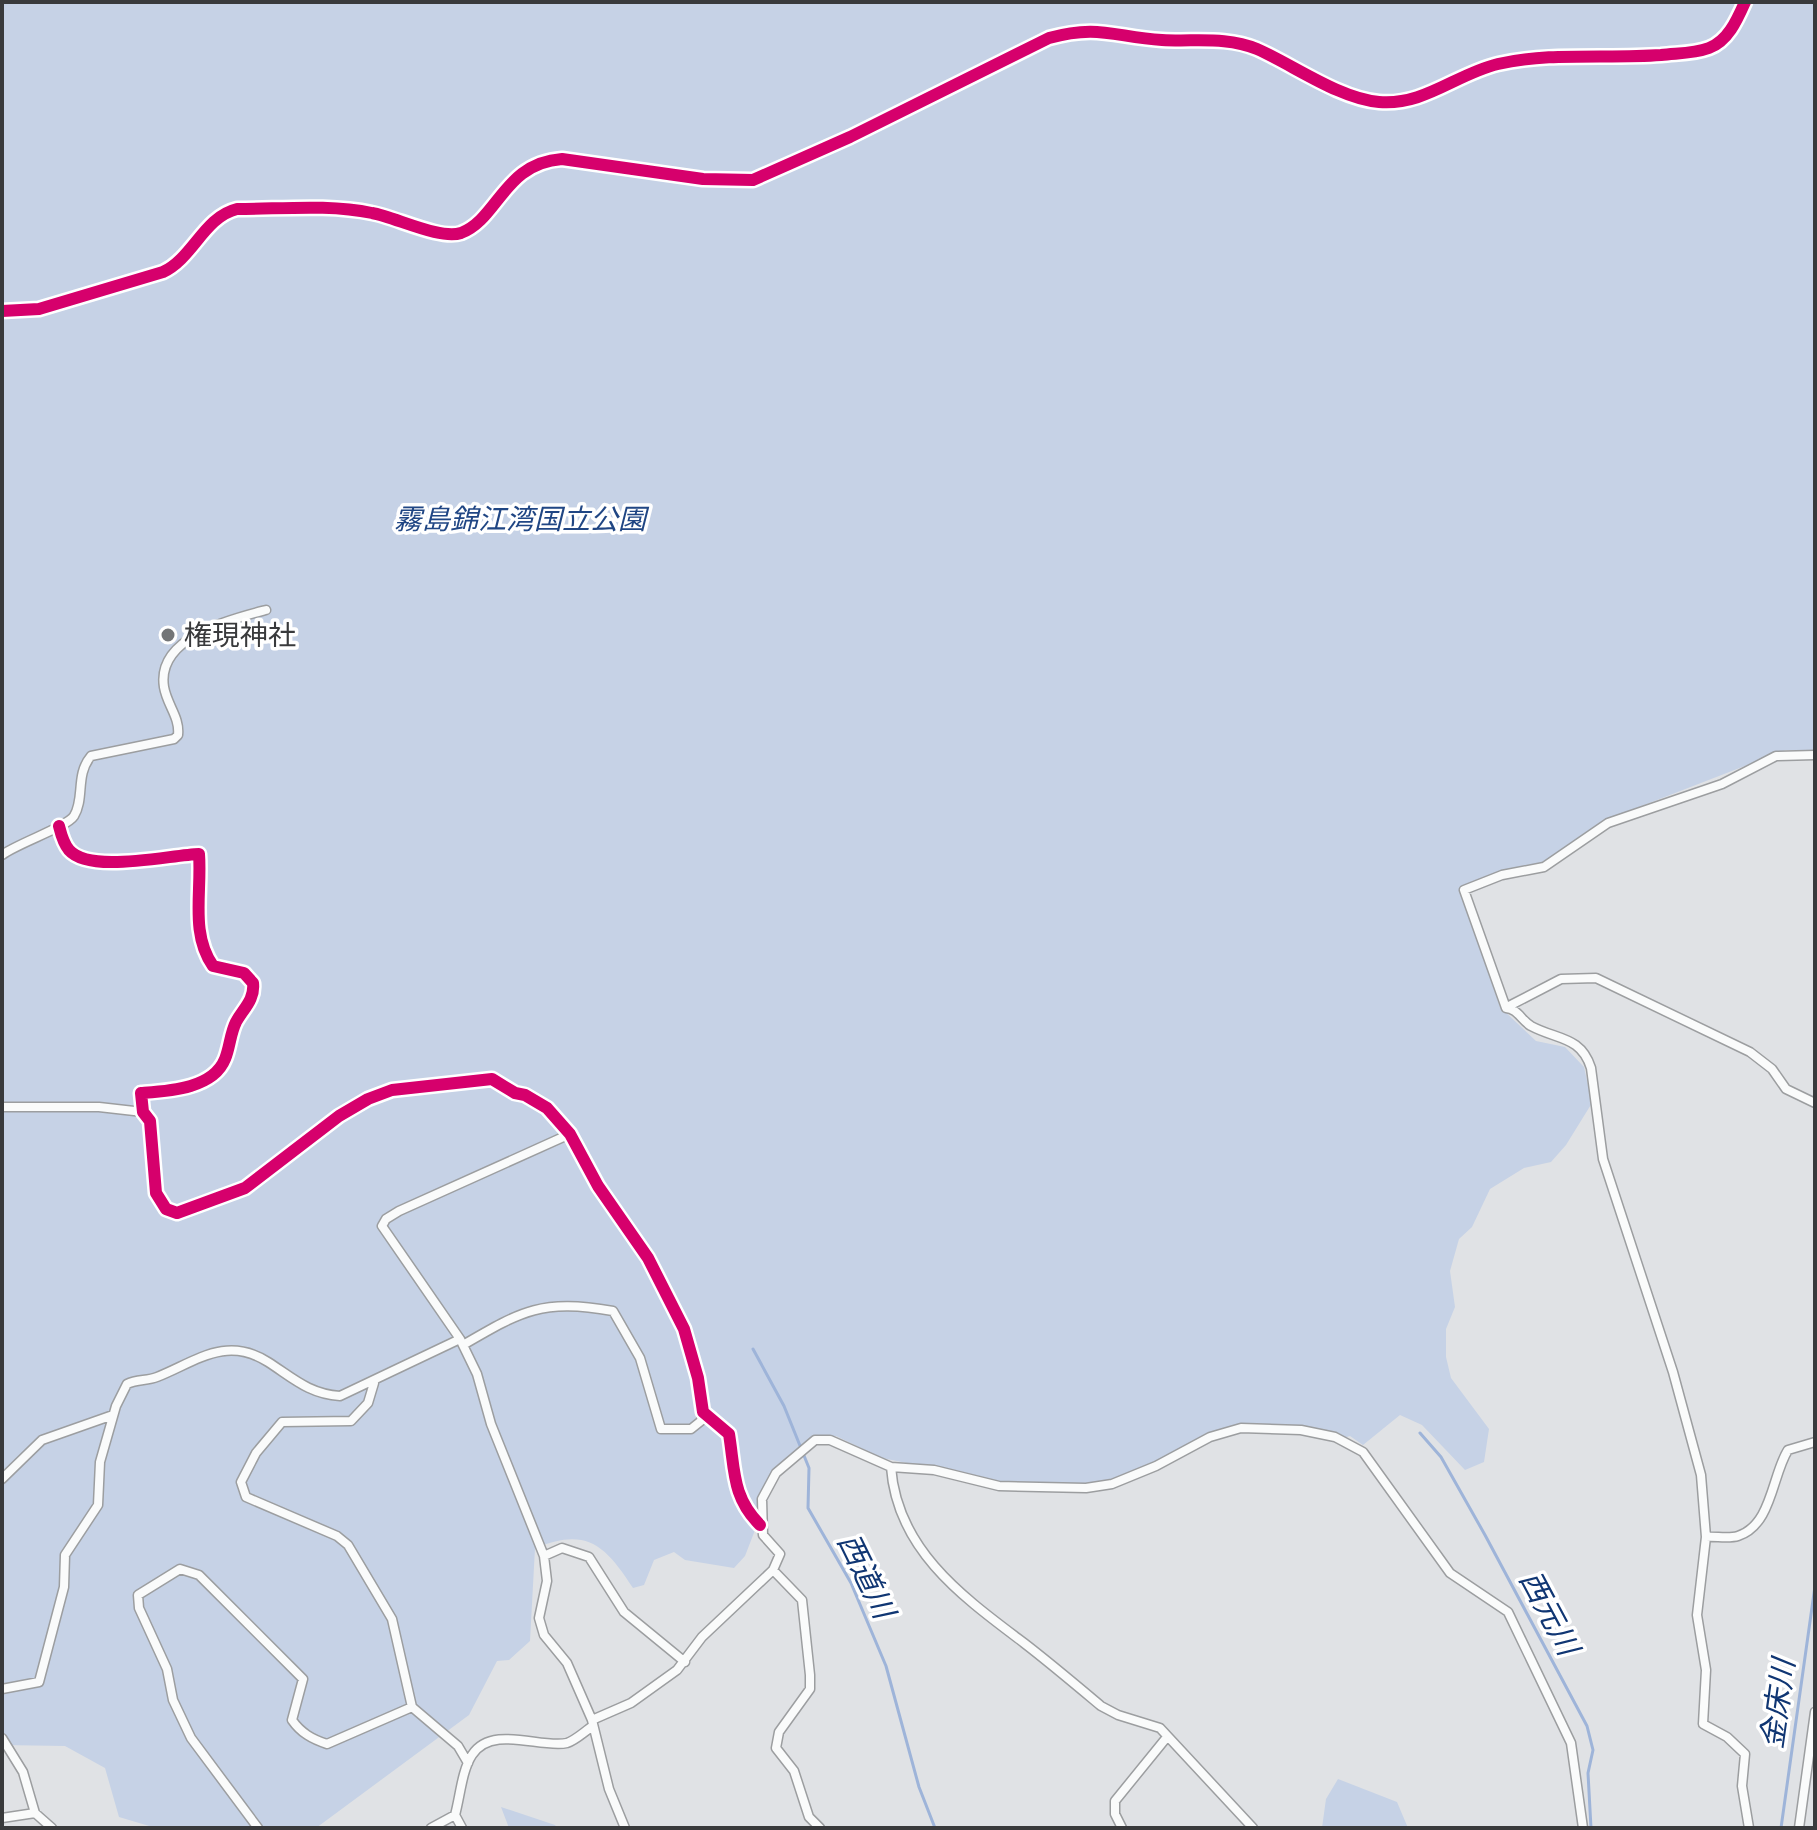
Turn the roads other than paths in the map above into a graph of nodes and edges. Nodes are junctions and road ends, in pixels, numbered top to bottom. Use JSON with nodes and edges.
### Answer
{"nodes":[{"id":1,"x":1745,"y":2,"type":"edge"},
{"id":2,"x":2,"y":311,"type":"edge"},
{"id":3,"x":266,"y":610,"type":"dead end"},
{"id":4,"x":1815,"y":755,"type":"edge"},
{"id":5,"x":59,"y":826,"type":"junction"},
{"id":6,"x":2,"y":855,"type":"edge"},
{"id":7,"x":1506,"y":1008,"type":"junction"},
{"id":8,"x":1815,"y":1103,"type":"edge"},
{"id":9,"x":2,"y":1107,"type":"edge"},
{"id":10,"x":143,"y":1112,"type":"junction"},
{"id":11,"x":570,"y":1134,"type":"junction"},
{"id":12,"x":461,"y":1342,"type":"junction"},
{"id":13,"x":374,"y":1383,"type":"junction"},
{"id":14,"x":703,"y":1412,"type":"junction"},
{"id":15,"x":113,"y":1415,"type":"junction"},
{"id":16,"x":1815,"y":1442,"type":"edge"},
{"id":17,"x":891,"y":1467,"type":"junction"},
{"id":18,"x":2,"y":1479,"type":"edge"},
{"id":19,"x":760,"y":1525,"type":"junction"},
{"id":20,"x":1706,"y":1537,"type":"junction"},
{"id":21,"x":544,"y":1556,"type":"junction"},
{"id":22,"x":773,"y":1570,"type":"junction"},
{"id":23,"x":685,"y":1662,"type":"junction"},
{"id":24,"x":2,"y":1689,"type":"edge"},
{"id":25,"x":412,"y":1707,"type":"junction"},
{"id":26,"x":1815,"y":1712,"type":"edge"},
{"id":27,"x":593,"y":1723,"type":"junction"},
{"id":28,"x":1167,"y":1737,"type":"junction"},
{"id":29,"x":2,"y":1738,"type":"edge"},
{"id":30,"x":468,"y":1763,"type":"junction"},
{"id":31,"x":35,"y":1813,"type":"junction"},
{"id":32,"x":455,"y":1815,"type":"junction"},
{"id":33,"x":2,"y":1818,"type":"edge"},
{"id":34,"x":52,"y":1828,"type":"edge"},
{"id":35,"x":258,"y":1828,"type":"edge"},
{"id":36,"x":431,"y":1828,"type":"edge"},
{"id":37,"x":462,"y":1828,"type":"edge"},
{"id":38,"x":625,"y":1828,"type":"edge"},
{"id":39,"x":820,"y":1828,"type":"edge"},
{"id":40,"x":1122,"y":1828,"type":"edge"},
{"id":41,"x":1253,"y":1828,"type":"edge"},
{"id":42,"x":1583,"y":1828,"type":"edge"},
{"id":43,"x":1749,"y":1828,"type":"edge"},
{"id":44,"x":1799,"y":1828,"type":"edge"}],
"edges":[{"from":1,"to":2,"type":"street"},
{"from":3,"to":5,"type":"street"},
{"from":4,"to":7,"type":"street"},
{"from":5,"to":6,"type":"street"},
{"from":5,"to":10,"type":"street"},
{"from":7,"to":8,"type":"street"},
{"from":7,"to":20,"type":"street"},
{"from":9,"to":10,"type":"street"},
{"from":10,"to":11,"type":"street"},
{"from":11,"to":12,"type":"street"},
{"from":11,"to":14,"type":"street"},
{"from":12,"to":13,"type":"street"},
{"from":12,"to":14,"type":"street"},
{"from":12,"to":21,"type":"street"},
{"from":13,"to":15,"type":"street"},
{"from":13,"to":25,"type":"street"},
{"from":14,"to":19,"type":"street"},
{"from":15,"to":18,"type":"street"},
{"from":15,"to":24,"type":"street"},
{"from":16,"to":20,"type":"street"},
{"from":17,"to":19,"type":"street"},
{"from":17,"to":28,"type":"street"},
{"from":17,"to":42,"type":"street"},
{"from":19,"to":22,"type":"street"},
{"from":20,"to":43,"type":"street"},
{"from":21,"to":23,"type":"street"},
{"from":21,"to":27,"type":"street"},
{"from":22,"to":23,"type":"street"},
{"from":22,"to":39,"type":"street"},
{"from":23,"to":27,"type":"street"},
{"from":25,"to":30,"type":"street"},
{"from":25,"to":35,"type":"street"},
{"from":26,"to":44,"type":"street"},
{"from":27,"to":30,"type":"street"},
{"from":27,"to":38,"type":"street"},
{"from":28,"to":40,"type":"street"},
{"from":28,"to":41,"type":"street"},
{"from":29,"to":31,"type":"street"},
{"from":30,"to":32,"type":"street"},
{"from":31,"to":33,"type":"street"},
{"from":31,"to":34,"type":"street"},
{"from":32,"to":36,"type":"street"},
{"from":32,"to":37,"type":"street"}]}
